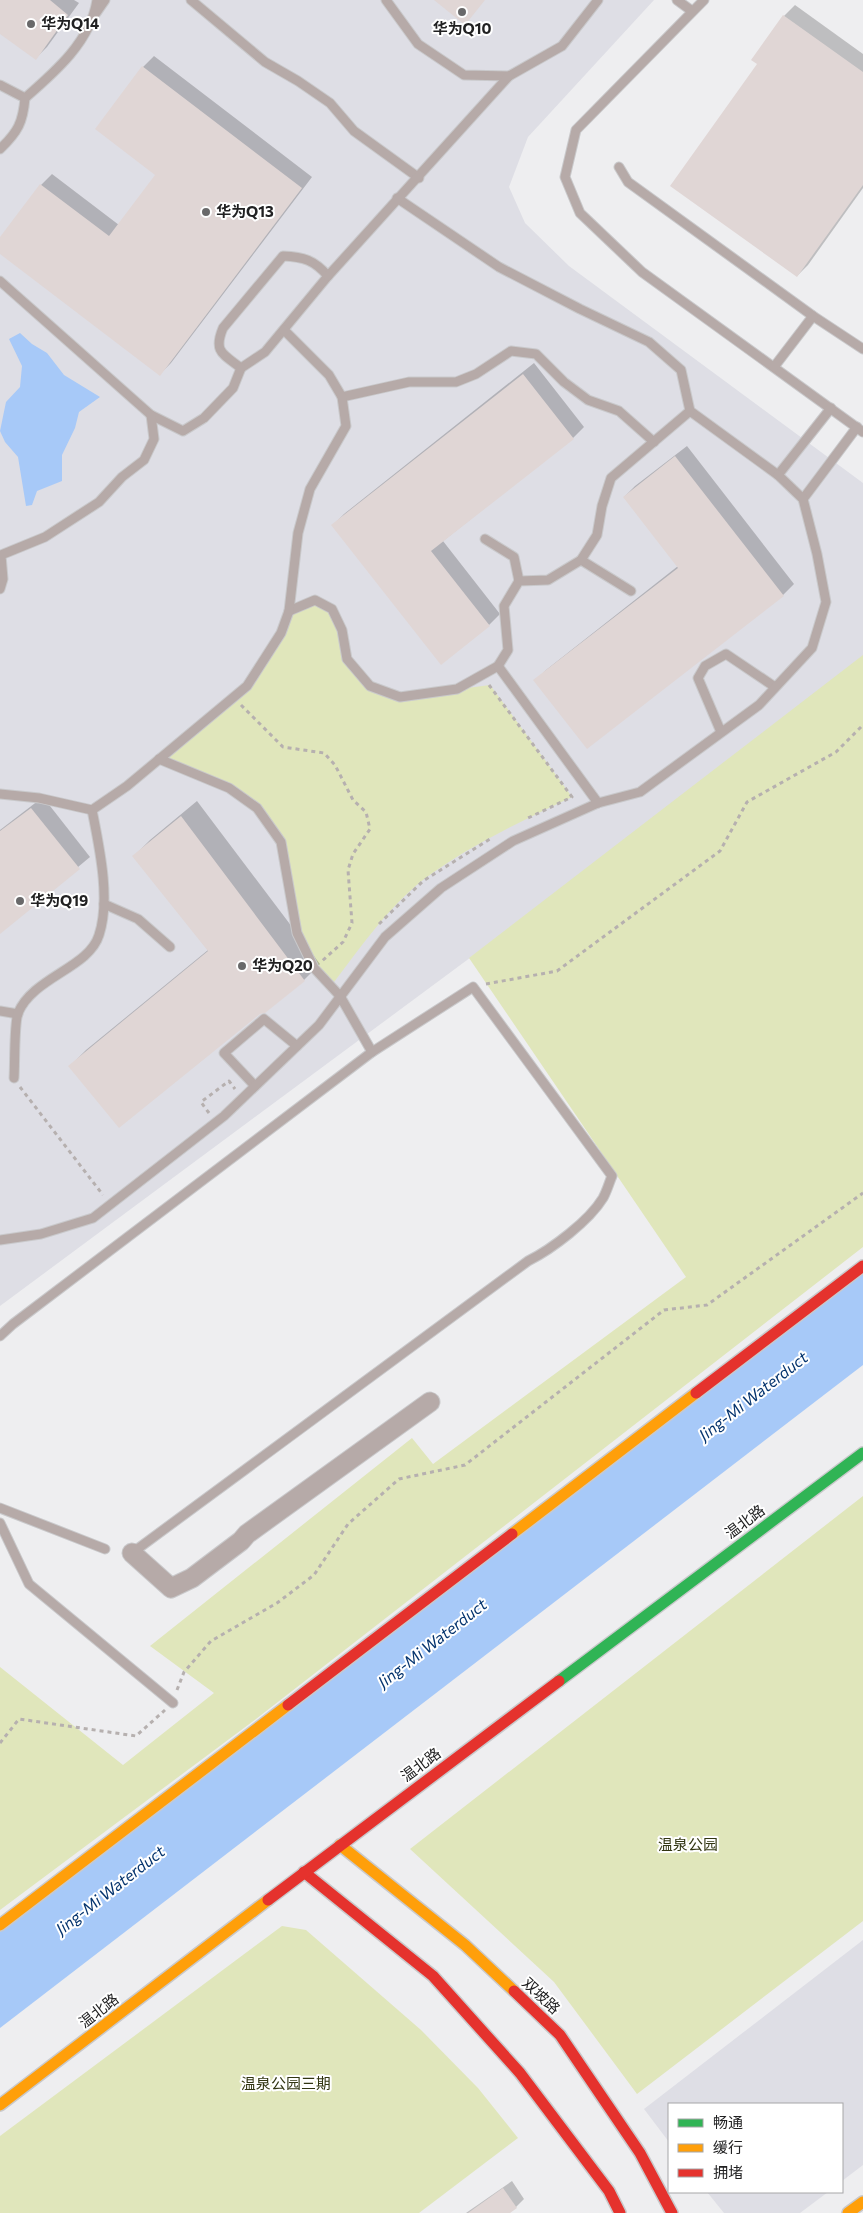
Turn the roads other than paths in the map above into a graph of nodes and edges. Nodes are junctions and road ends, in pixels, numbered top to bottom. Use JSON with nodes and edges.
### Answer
{"nodes":[{"id":1,"x":97,"y":0,"type":"edge"},
{"id":2,"x":105,"y":0,"type":"edge"},
{"id":3,"x":191,"y":0,"type":"edge"},
{"id":4,"x":386,"y":0,"type":"edge"},
{"id":5,"x":598,"y":0,"type":"edge"},
{"id":6,"x":677,"y":0,"type":"edge"},
{"id":7,"x":704,"y":0,"type":"edge"},
{"id":8,"x":692,"y":12,"type":"junction"},
{"id":9,"x":95,"y":15,"type":"junction"},
{"id":10,"x":509,"y":76,"type":"junction"},
{"id":11,"x":0,"y":85,"type":"edge"},
{"id":12,"x":25,"y":98,"type":"junction"},
{"id":13,"x":0,"y":149,"type":"edge"},
{"id":14,"x":619,"y":167,"type":"dead end"},
{"id":15,"x":419,"y":178,"type":"junction"},
{"id":16,"x":397,"y":198,"type":"junction"},
{"id":17,"x":328,"y":276,"type":"junction"},
{"id":18,"x":0,"y":280,"type":"edge"},
{"id":19,"x":813,"y":316,"type":"junction"},
{"id":20,"x":284,"y":330,"type":"junction"},
{"id":21,"x":863,"y":349,"type":"edge"},
{"id":22,"x":774,"y":367,"type":"junction"},
{"id":23,"x":241,"y":368,"type":"junction"},
{"id":24,"x":342,"y":397,"type":"junction"},
{"id":25,"x":831,"y":408,"type":"junction"},
{"id":26,"x":690,"y":412,"type":"junction"},
{"id":27,"x":151,"y":415,"type":"junction"},
{"id":28,"x":860,"y":429,"type":"edge"},
{"id":29,"x":654,"y":442,"type":"junction"},
{"id":30,"x":778,"y":475,"type":"junction"},
{"id":31,"x":803,"y":499,"type":"junction"},
{"id":32,"x":485,"y":539,"type":"dead end"},
{"id":33,"x":1,"y":554,"type":"edge"},
{"id":34,"x":581,"y":560,"type":"junction"},
{"id":35,"x":519,"y":581,"type":"junction"},
{"id":36,"x":0,"y":589,"type":"edge"},
{"id":37,"x":631,"y":592,"type":"dead end"},
{"id":38,"x":289,"y":611,"type":"junction"},
{"id":39,"x":498,"y":666,"type":"junction"},
{"id":40,"x":775,"y":687,"type":"junction"},
{"id":41,"x":722,"y":732,"type":"junction"},
{"id":42,"x":159,"y":759,"type":"junction"},
{"id":43,"x":0,"y":794,"type":"edge"},
{"id":44,"x":598,"y":803,"type":"junction"},
{"id":45,"x":92,"y":810,"type":"junction"},
{"id":46,"x":104,"y":904,"type":"junction"},
{"id":47,"x":170,"y":948,"type":"dead end"},
{"id":48,"x":340,"y":996,"type":"junction"},
{"id":49,"x":0,"y":1010,"type":"edge"},
{"id":50,"x":18,"y":1014,"type":"junction"},
{"id":51,"x":297,"y":1046,"type":"junction"},
{"id":52,"x":372,"y":1052,"type":"junction"},
{"id":53,"x":14,"y":1078,"type":"road end"},
{"id":54,"x":254,"y":1086,"type":"junction"},
{"id":55,"x":0,"y":1240,"type":"edge"},
{"id":56,"x":863,"y":1266,"type":"edge"},
{"id":57,"x":0,"y":1336,"type":"edge"},
{"id":58,"x":430,"y":1402,"type":"dead end"},
{"id":59,"x":863,"y":1453,"type":"edge"},
{"id":60,"x":0,"y":1508,"type":"edge"},
{"id":61,"x":0,"y":1523,"type":"edge"},
{"id":62,"x":105,"y":1549,"type":"dead end"},
{"id":63,"x":132,"y":1553,"type":"joint"},
{"id":64,"x":173,"y":1703,"type":"road end"},
{"id":65,"x":340,"y":1844,"type":"junction"},
{"id":66,"x":304,"y":1872,"type":"junction"},
{"id":67,"x":0,"y":1925,"type":"edge"},
{"id":68,"x":0,"y":2105,"type":"edge"},
{"id":69,"x":863,"y":2202,"type":"edge"},
{"id":70,"x":620,"y":2213,"type":"edge"},
{"id":71,"x":672,"y":2213,"type":"edge"},
{"id":72,"x":848,"y":2213,"type":"edge"}],
"edges":[{"from":1,"to":9,"type":"lane"},
{"from":2,"to":9,"type":"lane"},
{"from":3,"to":15,"type":"lane"},
{"from":4,"to":10,"type":"lane"},
{"from":5,"to":10,"type":"lane"},
{"from":6,"to":8,"type":"lane"},
{"from":7,"to":8,"type":"lane"},
{"from":8,"to":22,"type":"lane"},
{"from":9,"to":12,"type":"lane"},
{"from":10,"to":15,"type":"lane"},
{"from":11,"to":12,"type":"lane"},
{"from":12,"to":13,"type":"lane"},
{"from":14,"to":19,"type":"lane"},
{"from":15,"to":16,"type":"lane"},
{"from":16,"to":17,"type":"lane"},
{"from":16,"to":26,"type":"lane"},
{"from":17,"to":20,"type":"lane"},
{"from":17,"to":23,"type":"lane"},
{"from":18,"to":27,"type":"lane"},
{"from":19,"to":21,"type":"lane"},
{"from":19,"to":22,"type":"lane"},
{"from":20,"to":23,"type":"lane"},
{"from":20,"to":24,"type":"lane"},
{"from":22,"to":25,"type":"lane"},
{"from":23,"to":27,"type":"lane"},
{"from":24,"to":29,"type":"lane"},
{"from":24,"to":38,"type":"lane"},
{"from":25,"to":28,"type":"lane"},
{"from":25,"to":30,"type":"lane"},
{"from":26,"to":29,"type":"lane"},
{"from":26,"to":30,"type":"lane"},
{"from":27,"to":33,"type":"lane"},
{"from":28,"to":31,"type":"lane"},
{"from":29,"to":34,"type":"lane"},
{"from":30,"to":31,"type":"lane"},
{"from":31,"to":40,"type":"lane"},
{"from":32,"to":35,"type":"lane"},
{"from":33,"to":36,"type":"lane"},
{"from":34,"to":35,"type":"lane"},
{"from":34,"to":37,"type":"lane"},
{"from":35,"to":39,"type":"lane"},
{"from":38,"to":39,"type":"lane"},
{"from":38,"to":42,"type":"lane"},
{"from":39,"to":44,"type":"lane"},
{"from":40,"to":41,"type":"lane"},
{"from":40,"to":41,"type":"lane"},
{"from":41,"to":44,"type":"lane"},
{"from":42,"to":45,"type":"lane"},
{"from":42,"to":48,"type":"lane"},
{"from":43,"to":45,"type":"lane"},
{"from":44,"to":48,"type":"lane"},
{"from":45,"to":46,"type":"lane"},
{"from":46,"to":47,"type":"lane"},
{"from":46,"to":50,"type":"lane"},
{"from":48,"to":51,"type":"lane"},
{"from":48,"to":52,"type":"lane"},
{"from":49,"to":50,"type":"lane"},
{"from":50,"to":53,"type":"lane"},
{"from":51,"to":54,"type":"lane"},
{"from":51,"to":54,"type":"lane"},
{"from":52,"to":57,"type":"lane"},
{"from":52,"to":63,"type":"lane"},
{"from":54,"to":55,"type":"lane"},
{"from":56,"to":67,"type":"main road"},
{"from":58,"to":63,"type":"street"},
{"from":59,"to":65,"type":"main road","name":"温北路"},
{"from":60,"to":62,"type":"lane"},
{"from":61,"to":64,"type":"lane"},
{"from":65,"to":66,"type":"main road","name":"温北路"},
{"from":65,"to":71,"type":"main road","name":"双坡路"},
{"from":66,"to":68,"type":"main road","name":"温北路"},
{"from":66,"to":70,"type":"main road"},
{"from":69,"to":72,"type":"main road"}]}
